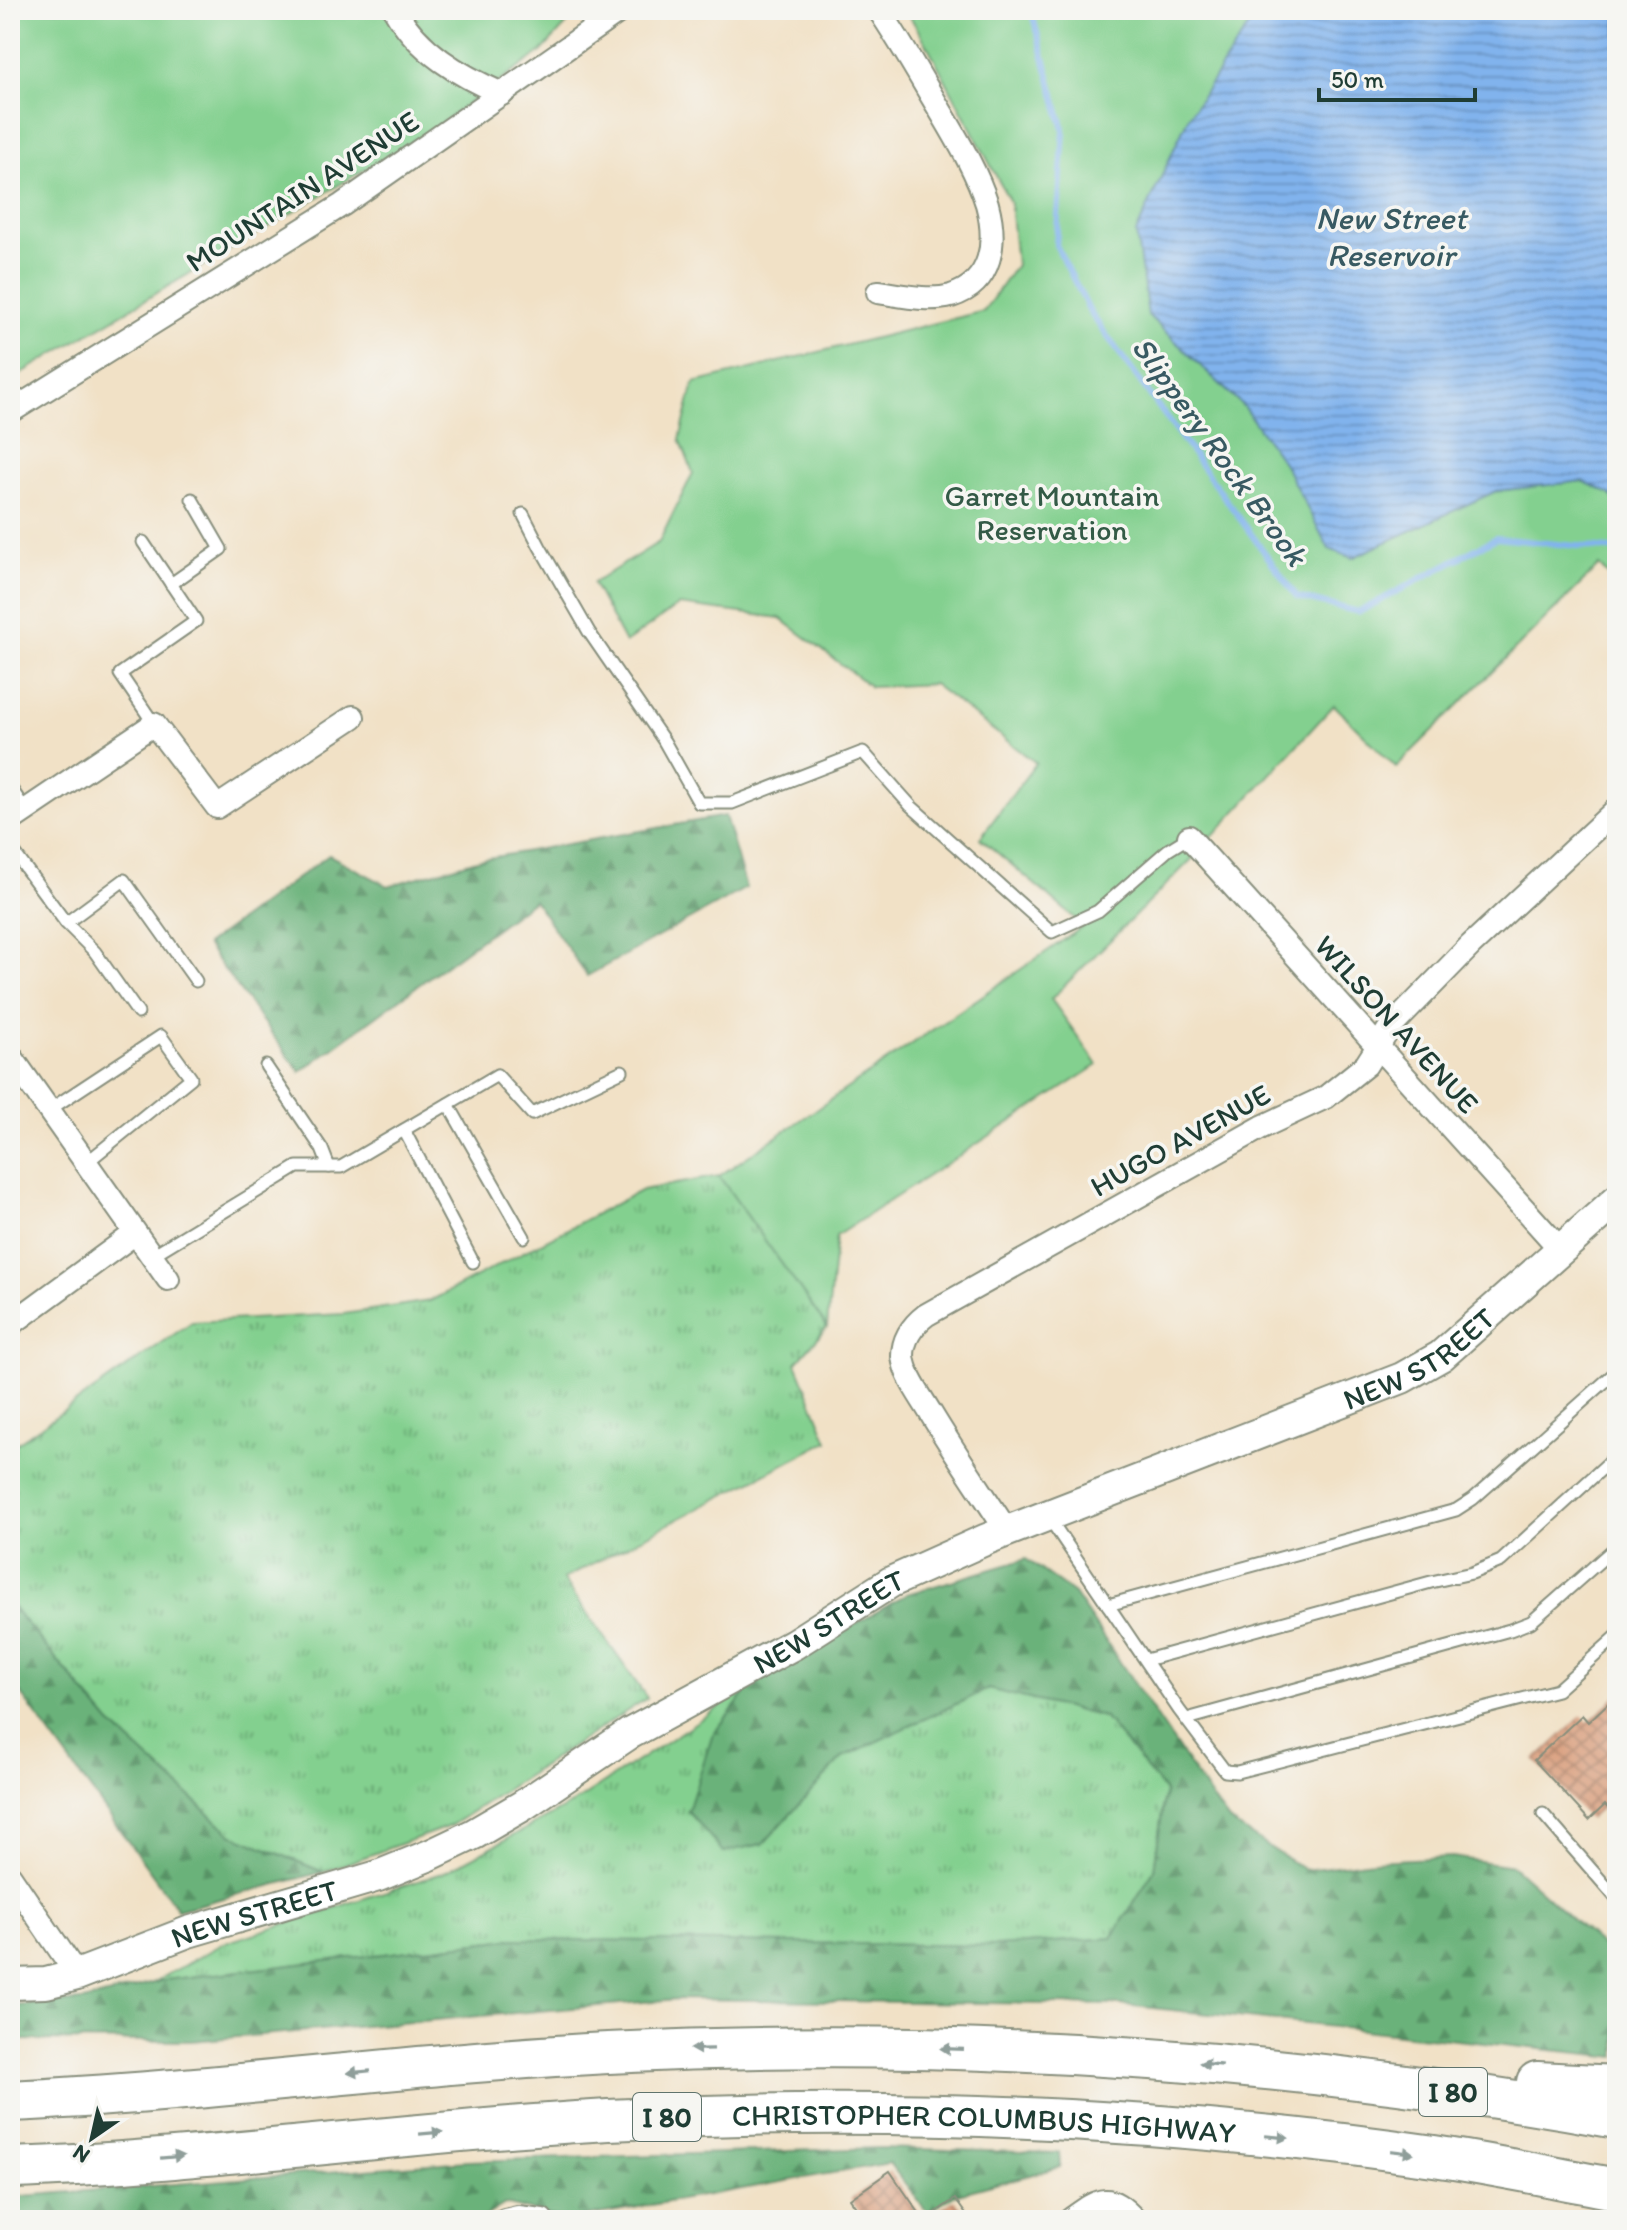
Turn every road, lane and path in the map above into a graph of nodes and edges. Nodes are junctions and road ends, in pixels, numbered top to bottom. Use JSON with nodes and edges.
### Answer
{"nodes":[{"id":1,"x":395,"y":10,"type":"edge"},
{"id":2,"x":621,"y":10,"type":"edge"},
{"id":3,"x":879,"y":10,"type":"edge"},
{"id":4,"x":502,"y":94,"type":"junction"},
{"id":5,"x":878,"y":292,"type":"dead end"},
{"id":6,"x":10,"y":412,"type":"edge"},
{"id":7,"x":192,"y":499,"type":"dead end"},
{"id":8,"x":523,"y":514,"type":"dead end"},
{"id":9,"x":143,"y":542,"type":"dead end"},
{"id":10,"x":171,"y":584,"type":"junction"},
{"id":11,"x":353,"y":717,"type":"dead end"},
{"id":12,"x":154,"y":724,"type":"junction"},
{"id":13,"x":10,"y":787,"type":"edge"},
{"id":14,"x":1617,"y":809,"type":"edge"},
{"id":15,"x":18,"y":816,"type":"edge"},
{"id":16,"x":1189,"y":837,"type":"joint"},
{"id":17,"x":10,"y":847,"type":"edge"},
{"id":18,"x":66,"y":923,"type":"junction"},
{"id":19,"x":196,"y":981,"type":"dead end"},
{"id":20,"x":138,"y":1013,"type":"dead end"},
{"id":21,"x":1378,"y":1047,"type":"junction"},
{"id":22,"x":10,"y":1055,"type":"edge"},
{"id":23,"x":266,"y":1066,"type":"dead end"},
{"id":24,"x":622,"y":1071,"type":"dead end"},
{"id":25,"x":448,"y":1104,"type":"junction"},
{"id":26,"x":49,"y":1110,"type":"junction"},
{"id":27,"x":404,"y":1130,"type":"junction"},
{"id":28,"x":86,"y":1163,"type":"junction"},
{"id":29,"x":329,"y":1167,"type":"junction"},
{"id":30,"x":1617,"y":1200,"type":"edge"},
{"id":31,"x":134,"y":1234,"type":"junction"},
{"id":32,"x":524,"y":1237,"type":"dead end"},
{"id":33,"x":1561,"y":1250,"type":"junction"},
{"id":34,"x":151,"y":1256,"type":"junction"},
{"id":35,"x":473,"y":1262,"type":"dead end"},
{"id":36,"x":168,"y":1279,"type":"dead end"},
{"id":37,"x":10,"y":1325,"type":"edge"},
{"id":38,"x":1617,"y":1371,"type":"edge"},
{"id":39,"x":1617,"y":1455,"type":"edge"},
{"id":40,"x":1047,"y":1515,"type":"junction"},
{"id":41,"x":1007,"y":1531,"type":"junction"},
{"id":42,"x":1617,"y":1546,"type":"edge"},
{"id":43,"x":1108,"y":1605,"type":"junction"},
{"id":44,"x":1617,"y":1636,"type":"edge"},
{"id":45,"x":1146,"y":1660,"type":"junction"},
{"id":46,"x":1187,"y":1719,"type":"junction"},
{"id":47,"x":1543,"y":1814,"type":"dead end"},
{"id":48,"x":10,"y":1876,"type":"edge"},
{"id":49,"x":1617,"y":1899,"type":"edge"},
{"id":50,"x":77,"y":1975,"type":"junction"},
{"id":51,"x":10,"y":1984,"type":"edge"},
{"id":52,"x":1289,"y":2071,"type":"junction"},
{"id":53,"x":1617,"y":2086,"type":"edge"},
{"id":54,"x":10,"y":2101,"type":"edge"},
{"id":55,"x":1617,"y":2118,"type":"edge"},
{"id":56,"x":10,"y":2168,"type":"edge"},
{"id":57,"x":1617,"y":2189,"type":"edge"},
{"id":58,"x":841,"y":2217,"type":"edge"},
{"id":59,"x":505,"y":2220,"type":"edge"},
{"id":60,"x":542,"y":2220,"type":"edge"},
{"id":61,"x":825,"y":2220,"type":"edge"},
{"id":62,"x":1070,"y":2220,"type":"edge"},
{"id":63,"x":1135,"y":2220,"type":"edge"}],
"edges":[{"from":1,"to":4,"type":"street"},
{"from":2,"to":4,"type":"street","name":"MOUNTAIN AVENUE"},
{"from":3,"to":5,"type":"street"},
{"from":4,"to":6,"type":"street","name":"MOUNTAIN AVENUE"},
{"from":7,"to":10,"type":"lane"},
{"from":8,"to":16,"type":"lane"},
{"from":9,"to":10,"type":"lane"},
{"from":10,"to":12,"type":"lane"},
{"from":11,"to":12,"type":"street"},
{"from":12,"to":15,"type":"street"},
{"from":13,"to":15,"type":"lane"},
{"from":14,"to":21,"type":"street","name":"HUGO AVENUE"},
{"from":16,"to":21,"type":"street","name":"WILSON AVENUE"},
{"from":17,"to":18,"type":"lane"},
{"from":18,"to":19,"type":"lane"},
{"from":18,"to":20,"type":"lane"},
{"from":21,"to":33,"type":"street","name":"WILSON AVENUE"},
{"from":21,"to":41,"type":"street","name":"HUGO AVENUE"},
{"from":22,"to":26,"type":"street"},
{"from":23,"to":29,"type":"lane"},
{"from":24,"to":25,"type":"lane"},
{"from":25,"to":27,"type":"lane"},
{"from":25,"to":32,"type":"lane"},
{"from":26,"to":28,"type":"street"},
{"from":26,"to":28,"type":"lane"},
{"from":27,"to":29,"type":"lane"},
{"from":27,"to":35,"type":"lane"},
{"from":28,"to":31,"type":"street"},
{"from":29,"to":34,"type":"lane"},
{"from":30,"to":33,"type":"street","name":"NEW STREET"},
{"from":31,"to":34,"type":"street"},
{"from":31,"to":37,"type":"street"},
{"from":33,"to":40,"type":"street","name":"NEW STREET"},
{"from":34,"to":36,"type":"street"},
{"from":38,"to":43,"type":"lane"},
{"from":39,"to":45,"type":"lane"},
{"from":40,"to":41,"type":"street","name":"NEW STREET"},
{"from":40,"to":43,"type":"lane"},
{"from":41,"to":50,"type":"street","name":"NEW STREET"},
{"from":42,"to":46,"type":"lane"},
{"from":43,"to":45,"type":"lane"},
{"from":44,"to":46,"type":"lane"},
{"from":45,"to":46,"type":"lane"},
{"from":47,"to":49,"type":"lane"},
{"from":48,"to":50,"type":"street"},
{"from":50,"to":51,"type":"street","name":"NEW STREET"},
{"from":52,"to":53,"type":"highway"},
{"from":52,"to":54,"type":"highway","number":"I 80","one_way":true},
{"from":52,"to":55,"type":"highway","number":"I 80"},
{"from":56,"to":57,"type":"highway","name":"CHRISTOPHER COLUMBUS HIGHWAY","number":"I 80","one_way":true},
{"from":58,"to":61,"type":"lane"},
{"from":59,"to":60,"type":"street"},
{"from":62,"to":63,"type":"street"}]}
